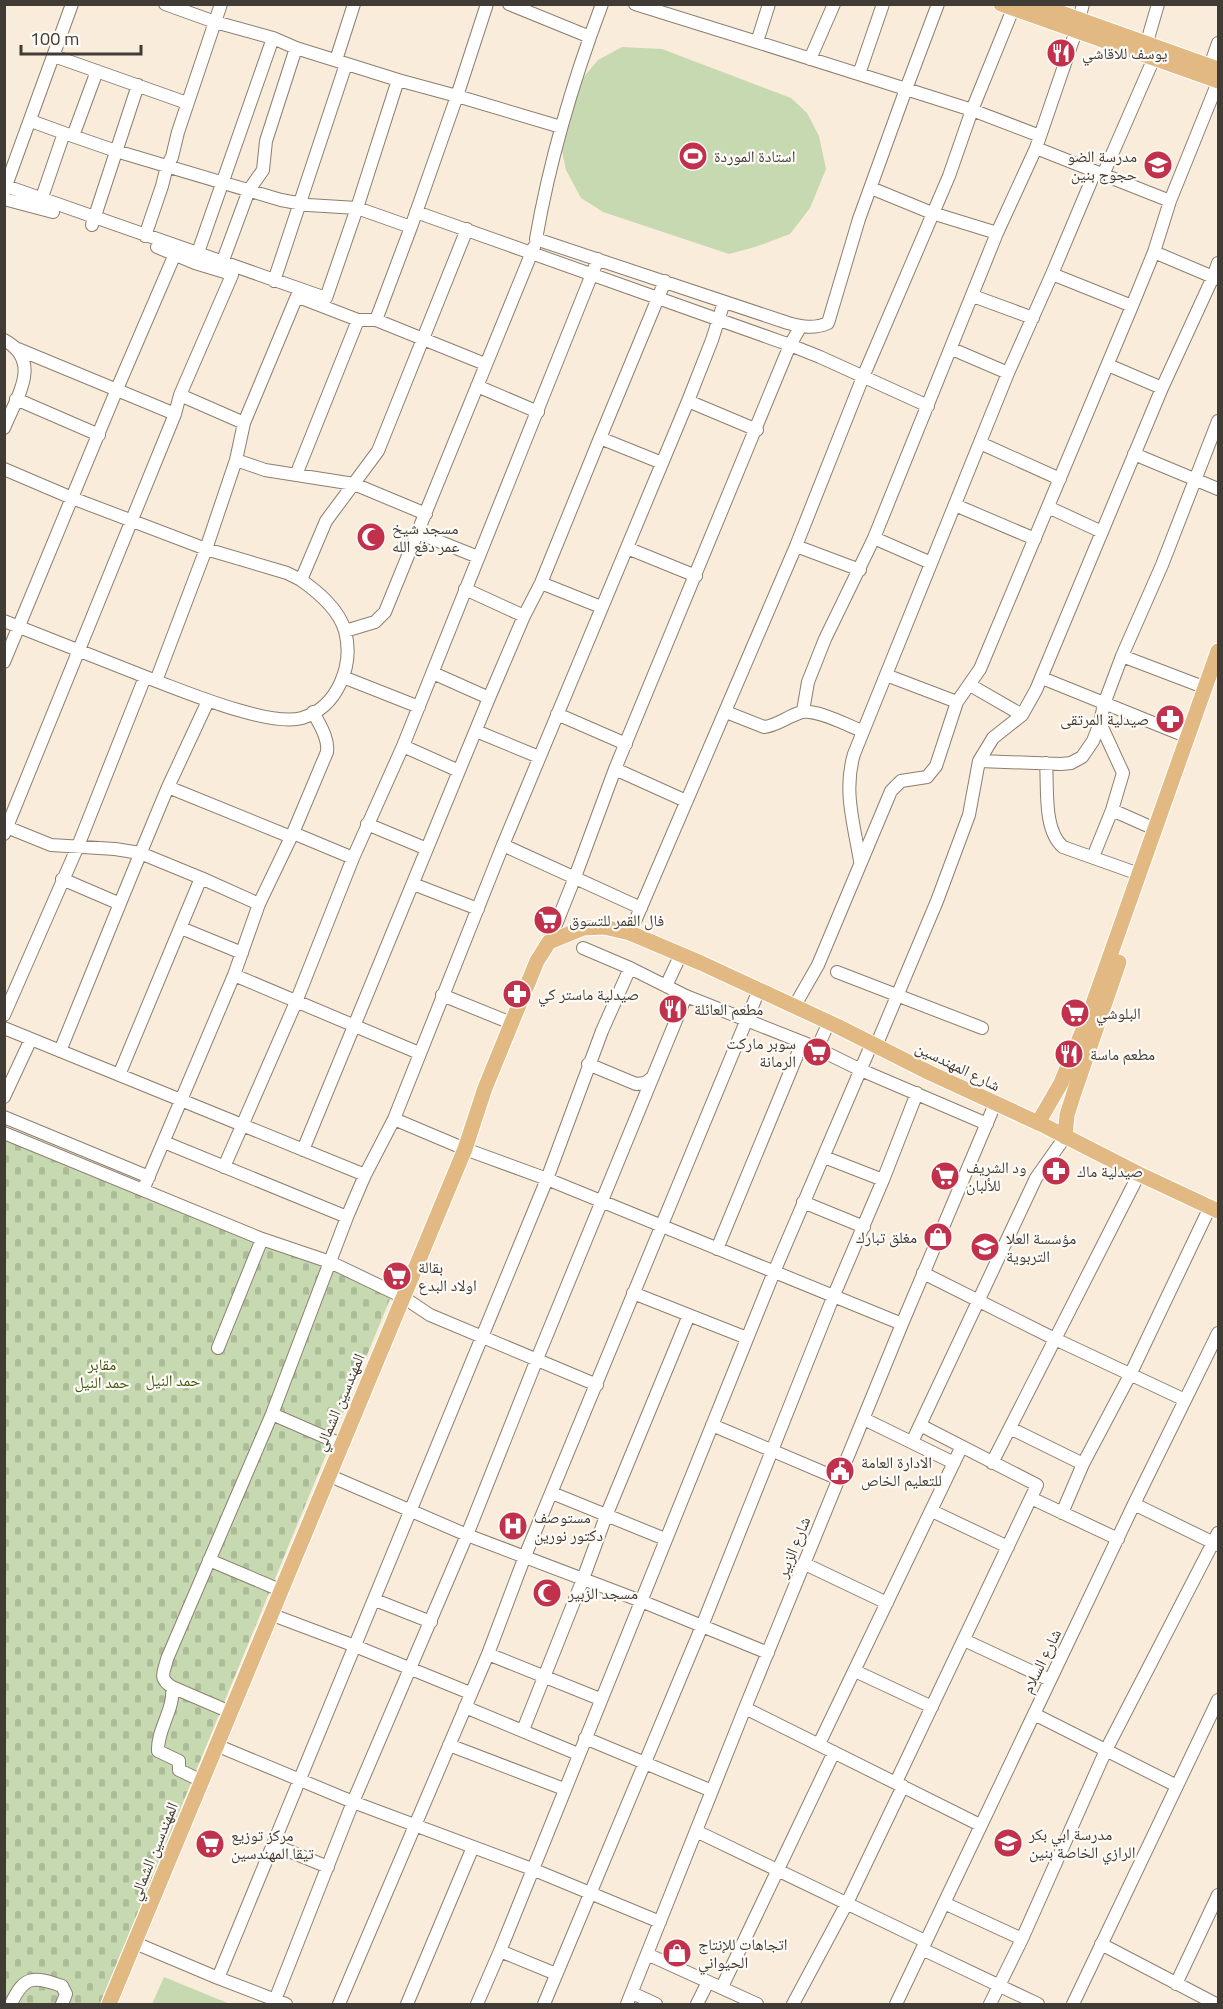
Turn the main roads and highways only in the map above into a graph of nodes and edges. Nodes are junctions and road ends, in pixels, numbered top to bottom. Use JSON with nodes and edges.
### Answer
{"nodes":[{"id":1,"x":1036,"y":4,"type":"edge"},
{"id":2,"x":1007,"y":7,"type":"edge"},
{"id":3,"x":1079,"y":18,"type":"edge"},
{"id":4,"x":1214,"y":67,"type":"edge"},
{"id":5,"x":1218,"y":81,"type":"edge"},
{"id":6,"x":1218,"y":651,"type":"edge"},
{"id":7,"x":1218,"y":677,"type":"edge"},
{"id":8,"x":1153,"y":848,"type":"junction"},
{"id":9,"x":681,"y":954,"type":"joint"},
{"id":10,"x":1110,"y":971,"type":"junction"},
{"id":11,"x":1038,"y":1123,"type":"junction"},
{"id":12,"x":1065,"y":1137,"type":"junction"},
{"id":13,"x":1214,"y":1209,"type":"edge"},
{"id":14,"x":109,"y":2004,"type":"edge"}],
"edges":[{"from":1,"to":3,"type":"main road"},
{"from":2,"to":3,"type":"main road"},
{"from":3,"to":4,"type":"main road"},
{"from":3,"to":5,"type":"main road"},
{"from":6,"to":8,"type":"main road"},
{"from":7,"to":8,"type":"main road"},
{"from":8,"to":10,"type":"main road"},
{"from":8,"to":10,"type":"main road"},
{"from":9,"to":11,"type":"main road","name":"شارع المهندسين"},
{"from":9,"to":14,"type":"main road","name":"المهندسين الشمالي"},
{"from":10,"to":11,"type":"main road"},
{"from":10,"to":12,"type":"main road"},
{"from":11,"to":12,"type":"main road","name":"شارع المهندسين"},
{"from":12,"to":13,"type":"main road","name":"شارع المهندسين"}]}
